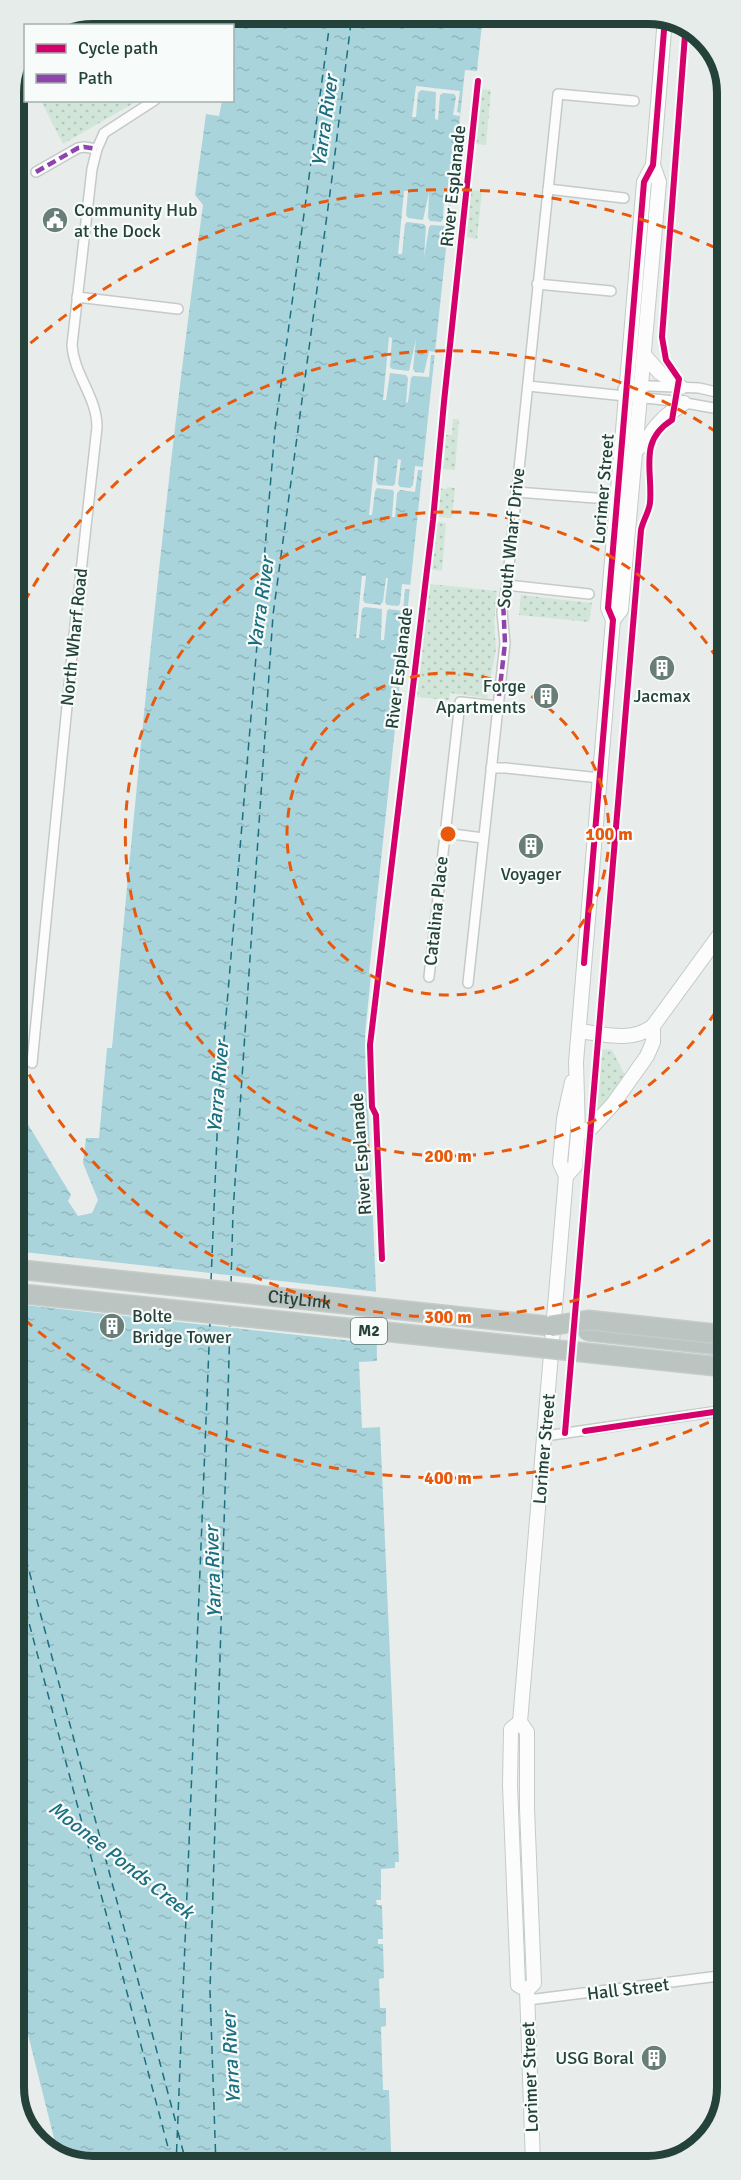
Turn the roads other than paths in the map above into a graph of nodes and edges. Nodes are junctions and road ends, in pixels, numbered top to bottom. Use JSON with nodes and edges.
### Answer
{"nodes":[{"id":1,"x":664,"y":26,"type":"edge"},
{"id":2,"x":634,"y":101,"type":"dead end"},
{"id":3,"x":152,"y":102,"type":"edge"},
{"id":4,"x":97,"y":149,"type":"junction"},
{"id":5,"x":653,"y":165,"type":"junction"},
{"id":6,"x":36,"y":172,"type":"dead end"},
{"id":7,"x":548,"y":189,"type":"junction"},
{"id":8,"x":624,"y":198,"type":"dead end"},
{"id":9,"x":537,"y":284,"type":"junction"},
{"id":10,"x":610,"y":291,"type":"dead end"},
{"id":11,"x":77,"y":297,"type":"junction"},
{"id":12,"x":178,"y":309,"type":"dead end"},
{"id":13,"x":644,"y":355,"type":"junction"},
{"id":14,"x":528,"y":386,"type":"junction"},
{"id":15,"x":681,"y":387,"type":"junction"},
{"id":16,"x":717,"y":390,"type":"edge"},
{"id":17,"x":623,"y":392,"type":"junction"},
{"id":18,"x":641,"y":392,"type":"junction"},
{"id":19,"x":684,"y":403,"type":"junction"},
{"id":20,"x":717,"y":407,"type":"edge"},
{"id":21,"x":636,"y":450,"type":"junction"},
{"id":22,"x":516,"y":492,"type":"junction"},
{"id":23,"x":595,"y":498,"type":"dead end"},
{"id":24,"x":507,"y":585,"type":"junction"},
{"id":25,"x":589,"y":594,"type":"dead end"},
{"id":26,"x":613,"y":620,"type":"junction"},
{"id":27,"x":498,"y":706,"type":"junction"},
{"id":28,"x":491,"y":768,"type":"junction"},
{"id":29,"x":600,"y":778,"type":"junction"},
{"id":30,"x":445,"y":833,"type":"junction"},
{"id":31,"x":483,"y":838,"type":"junction"},
{"id":32,"x":717,"y":938,"type":"edge"},
{"id":33,"x":429,"y":976,"type":"dead end"},
{"id":34,"x":468,"y":983,"type":"dead end"},
{"id":35,"x":653,"y":1026,"type":"junction"},
{"id":36,"x":579,"y":1031,"type":"junction"},
{"id":37,"x":576,"y":1062,"type":"junction"},
{"id":38,"x":32,"y":1063,"type":"dead end"},
{"id":39,"x":578,"y":1134,"type":"junction"},
{"id":40,"x":566,"y":1176,"type":"junction"},
{"id":41,"x":24,"y":1270,"type":"edge"},
{"id":42,"x":24,"y":1294,"type":"edge"},
{"id":43,"x":550,"y":1326,"type":"junction"},
{"id":44,"x":717,"y":1334,"type":"edge"},
{"id":45,"x":717,"y":1345,"type":"edge"},
{"id":46,"x":717,"y":1367,"type":"edge"},
{"id":47,"x":717,"y":1411,"type":"edge"},
{"id":48,"x":545,"y":1436,"type":"junction"},
{"id":49,"x":717,"y":1976,"type":"edge"},
{"id":50,"x":528,"y":1995,"type":"junction"},
{"id":51,"x":533,"y":2156,"type":"edge"}],
"edges":[{"from":1,"to":5,"type":"main road","name":"Lorimer Street"},
{"from":2,"to":7,"type":"street","name":"South Wharf Drive"},
{"from":3,"to":4,"type":"street"},
{"from":4,"to":6,"type":"street"},
{"from":4,"to":11,"type":"street","name":"North Wharf Road"},
{"from":5,"to":13,"type":"main road","name":"Lorimer Street"},
{"from":5,"to":17,"type":"main road","name":"Lorimer Street"},
{"from":7,"to":8,"type":"street"},
{"from":7,"to":9,"type":"street","name":"South Wharf Drive"},
{"from":9,"to":10,"type":"street"},
{"from":9,"to":14,"type":"street","name":"South Wharf Drive"},
{"from":11,"to":12,"type":"street"},
{"from":11,"to":38,"type":"street","name":"North Wharf Road"},
{"from":13,"to":15,"type":"main road"},
{"from":13,"to":18,"type":"main road","name":"Lorimer Street"},
{"from":14,"to":17,"type":"street"},
{"from":14,"to":22,"type":"street","name":"South Wharf Drive"},
{"from":15,"to":16,"type":"street"},
{"from":15,"to":18,"type":"street"},
{"from":17,"to":18,"type":"street"},
{"from":17,"to":26,"type":"main road","name":"Lorimer Street"},
{"from":18,"to":19,"type":"street"},
{"from":18,"to":21,"type":"main road","name":"Lorimer Street"},
{"from":19,"to":20,"type":"street"},
{"from":19,"to":21,"type":"main road"},
{"from":21,"to":26,"type":"main road","name":"Lorimer Street"},
{"from":22,"to":23,"type":"street"},
{"from":22,"to":24,"type":"street","name":"South Wharf Drive"},
{"from":24,"to":25,"type":"street"},
{"from":24,"to":27,"type":"street","name":"South Wharf Drive"},
{"from":26,"to":29,"type":"main road","name":"Lorimer Street"},
{"from":27,"to":28,"type":"street","name":"South Wharf Drive"},
{"from":27,"to":30,"type":"street","name":"Catalina Place"},
{"from":28,"to":29,"type":"street"},
{"from":28,"to":31,"type":"street","name":"South Wharf Drive"},
{"from":29,"to":36,"type":"main road","name":"Lorimer Street"},
{"from":30,"to":31,"type":"street"},
{"from":30,"to":33,"type":"street","name":"Catalina Place"},
{"from":31,"to":34,"type":"street","name":"South Wharf Drive"},
{"from":32,"to":35,"type":"main road"},
{"from":35,"to":36,"type":"main road"},
{"from":35,"to":39,"type":"main road"},
{"from":36,"to":37,"type":"main road","name":"Lorimer Street"},
{"from":37,"to":39,"type":"main road","name":"Lorimer Street"},
{"from":37,"to":40,"type":"main road","name":"Lorimer Street"},
{"from":39,"to":40,"type":"main road","name":"Lorimer Street"},
{"from":40,"to":48,"type":"main road","name":"Lorimer Street"},
{"from":41,"to":43,"type":"highway","name":"CityLink","number":"M2"},
{"from":42,"to":46,"type":"highway","name":"CityLink","number":"M2","bridge":true},
{"from":43,"to":44,"type":"highway","number":"M2","bridge":true},
{"from":43,"to":45,"type":"highway","name":"CityLink","number":"M2","bridge":true},
{"from":47,"to":48,"type":"street"},
{"from":48,"to":50,"type":"main road","name":"Lorimer Street"},
{"from":49,"to":50,"type":"street","name":"Hall Street"},
{"from":50,"to":51,"type":"main road","name":"Lorimer Street"}]}
